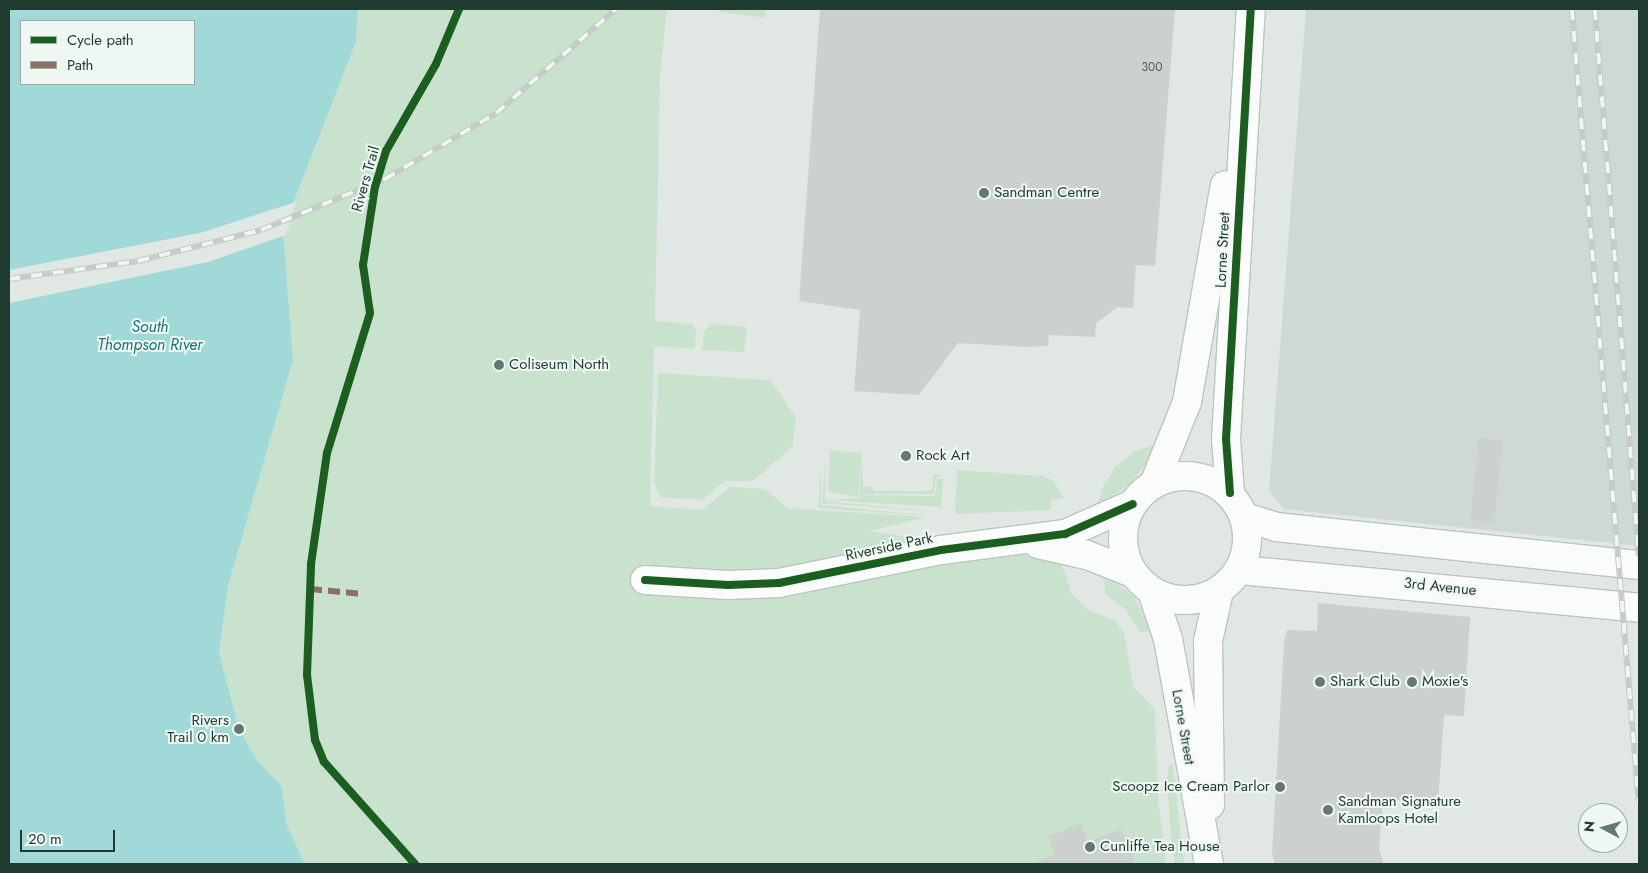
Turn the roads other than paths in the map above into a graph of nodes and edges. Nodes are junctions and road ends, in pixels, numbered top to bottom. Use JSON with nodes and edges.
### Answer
{"nodes":[{"id":1,"x":1251,"y":9,"type":"edge"},
{"id":2,"x":1246,"y":63,"type":"junction"},
{"id":3,"x":1154,"y":484,"type":"junction"},
{"id":4,"x":1230,"y":493,"type":"junction"},
{"id":5,"x":1133,"y":504,"type":"junction"},
{"id":6,"x":1244,"y":517,"type":"junction"},
{"id":7,"x":1024,"y":542,"type":"junction"},
{"id":8,"x":1639,"y":565,"type":"edge"},
{"id":9,"x":1240,"y":570,"type":"junction"},
{"id":10,"x":1133,"y":573,"type":"junction"},
{"id":11,"x":645,"y":580,"type":"dead end"},
{"id":12,"x":1152,"y":592,"type":"junction"},
{"id":13,"x":1219,"y":592,"type":"junction"},
{"id":14,"x":1639,"y":608,"type":"edge"},
{"id":15,"x":1211,"y":864,"type":"edge"}],
"edges":[{"from":1,"to":2,"type":"street","name":"Lorne Street"},
{"from":2,"to":3,"type":"street","name":"Lorne Street"},
{"from":2,"to":4,"type":"street","name":"Lorne Street"},
{"from":3,"to":4,"type":"street"},
{"from":3,"to":5,"type":"street"},
{"from":4,"to":6,"type":"street"},
{"from":5,"to":7,"type":"street","name":"Riverside Park"},
{"from":5,"to":10,"type":"street"},
{"from":6,"to":8,"type":"street"},
{"from":6,"to":9,"type":"street"},
{"from":7,"to":10,"type":"street","name":"Riverside Park"},
{"from":7,"to":11,"type":"street","name":"Riverside Park"},
{"from":9,"to":13,"type":"street"},
{"from":9,"to":14,"type":"street","name":"3rd Avenue"},
{"from":10,"to":12,"type":"street"},
{"from":12,"to":13,"type":"street"},
{"from":12,"to":15,"type":"street","name":"Lorne Street"},
{"from":13,"to":15,"type":"street","name":"Lorne Street"}]}
